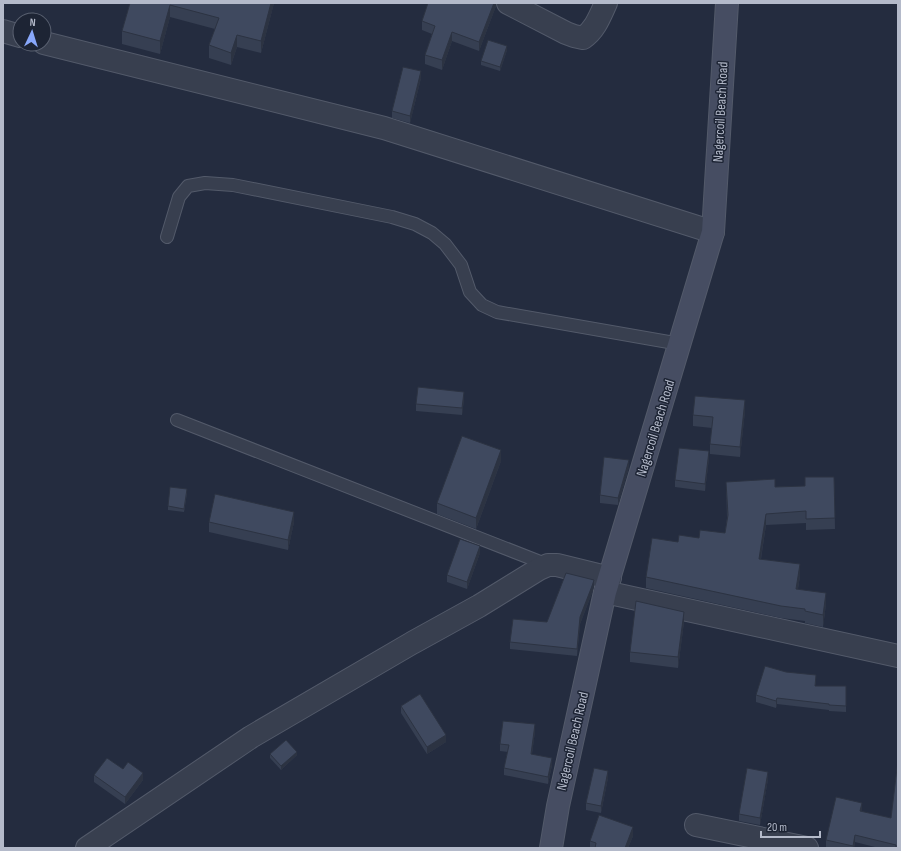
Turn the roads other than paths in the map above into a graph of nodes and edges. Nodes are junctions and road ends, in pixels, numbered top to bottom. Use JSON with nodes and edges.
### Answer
{"nodes":[{"id":1,"x":508,"y":3,"type":"edge"},
{"id":2,"x":606,"y":3,"type":"edge"},
{"id":3,"x":727,"y":3,"type":"edge"},
{"id":4,"x":52,"y":45,"type":"edge"},
{"id":5,"x":713,"y":232,"type":"junction"},
{"id":6,"x":167,"y":237,"type":"dead end"},
{"id":7,"x":680,"y":344,"type":"junction"},
{"id":8,"x":177,"y":420,"type":"dead end"},
{"id":9,"x":548,"y":565,"type":"junction"},
{"id":10,"x":608,"y":585,"type":"junction"},
{"id":11,"x":898,"y":656,"type":"edge"},
{"id":12,"x":696,"y":825,"type":"dead end"},
{"id":13,"x":87,"y":848,"type":"edge"},
{"id":14,"x":550,"y":848,"type":"edge"},
{"id":15,"x":807,"y":848,"type":"edge"}],
"edges":[{"from":1,"to":2,"type":"street"},
{"from":3,"to":5,"type":"main road","name":"Nagercoil Beach Road"},
{"from":4,"to":5,"type":"street"},
{"from":5,"to":7,"type":"main road","name":"Nagercoil Beach Road"},
{"from":6,"to":7,"type":"lane"},
{"from":7,"to":10,"type":"main road","name":"Nagercoil Beach Road"},
{"from":8,"to":9,"type":"lane"},
{"from":9,"to":10,"type":"street"},
{"from":9,"to":13,"type":"street"},
{"from":10,"to":11,"type":"street"},
{"from":10,"to":14,"type":"main road","name":"Nagercoil Beach Road"},
{"from":12,"to":15,"type":"street"}]}
